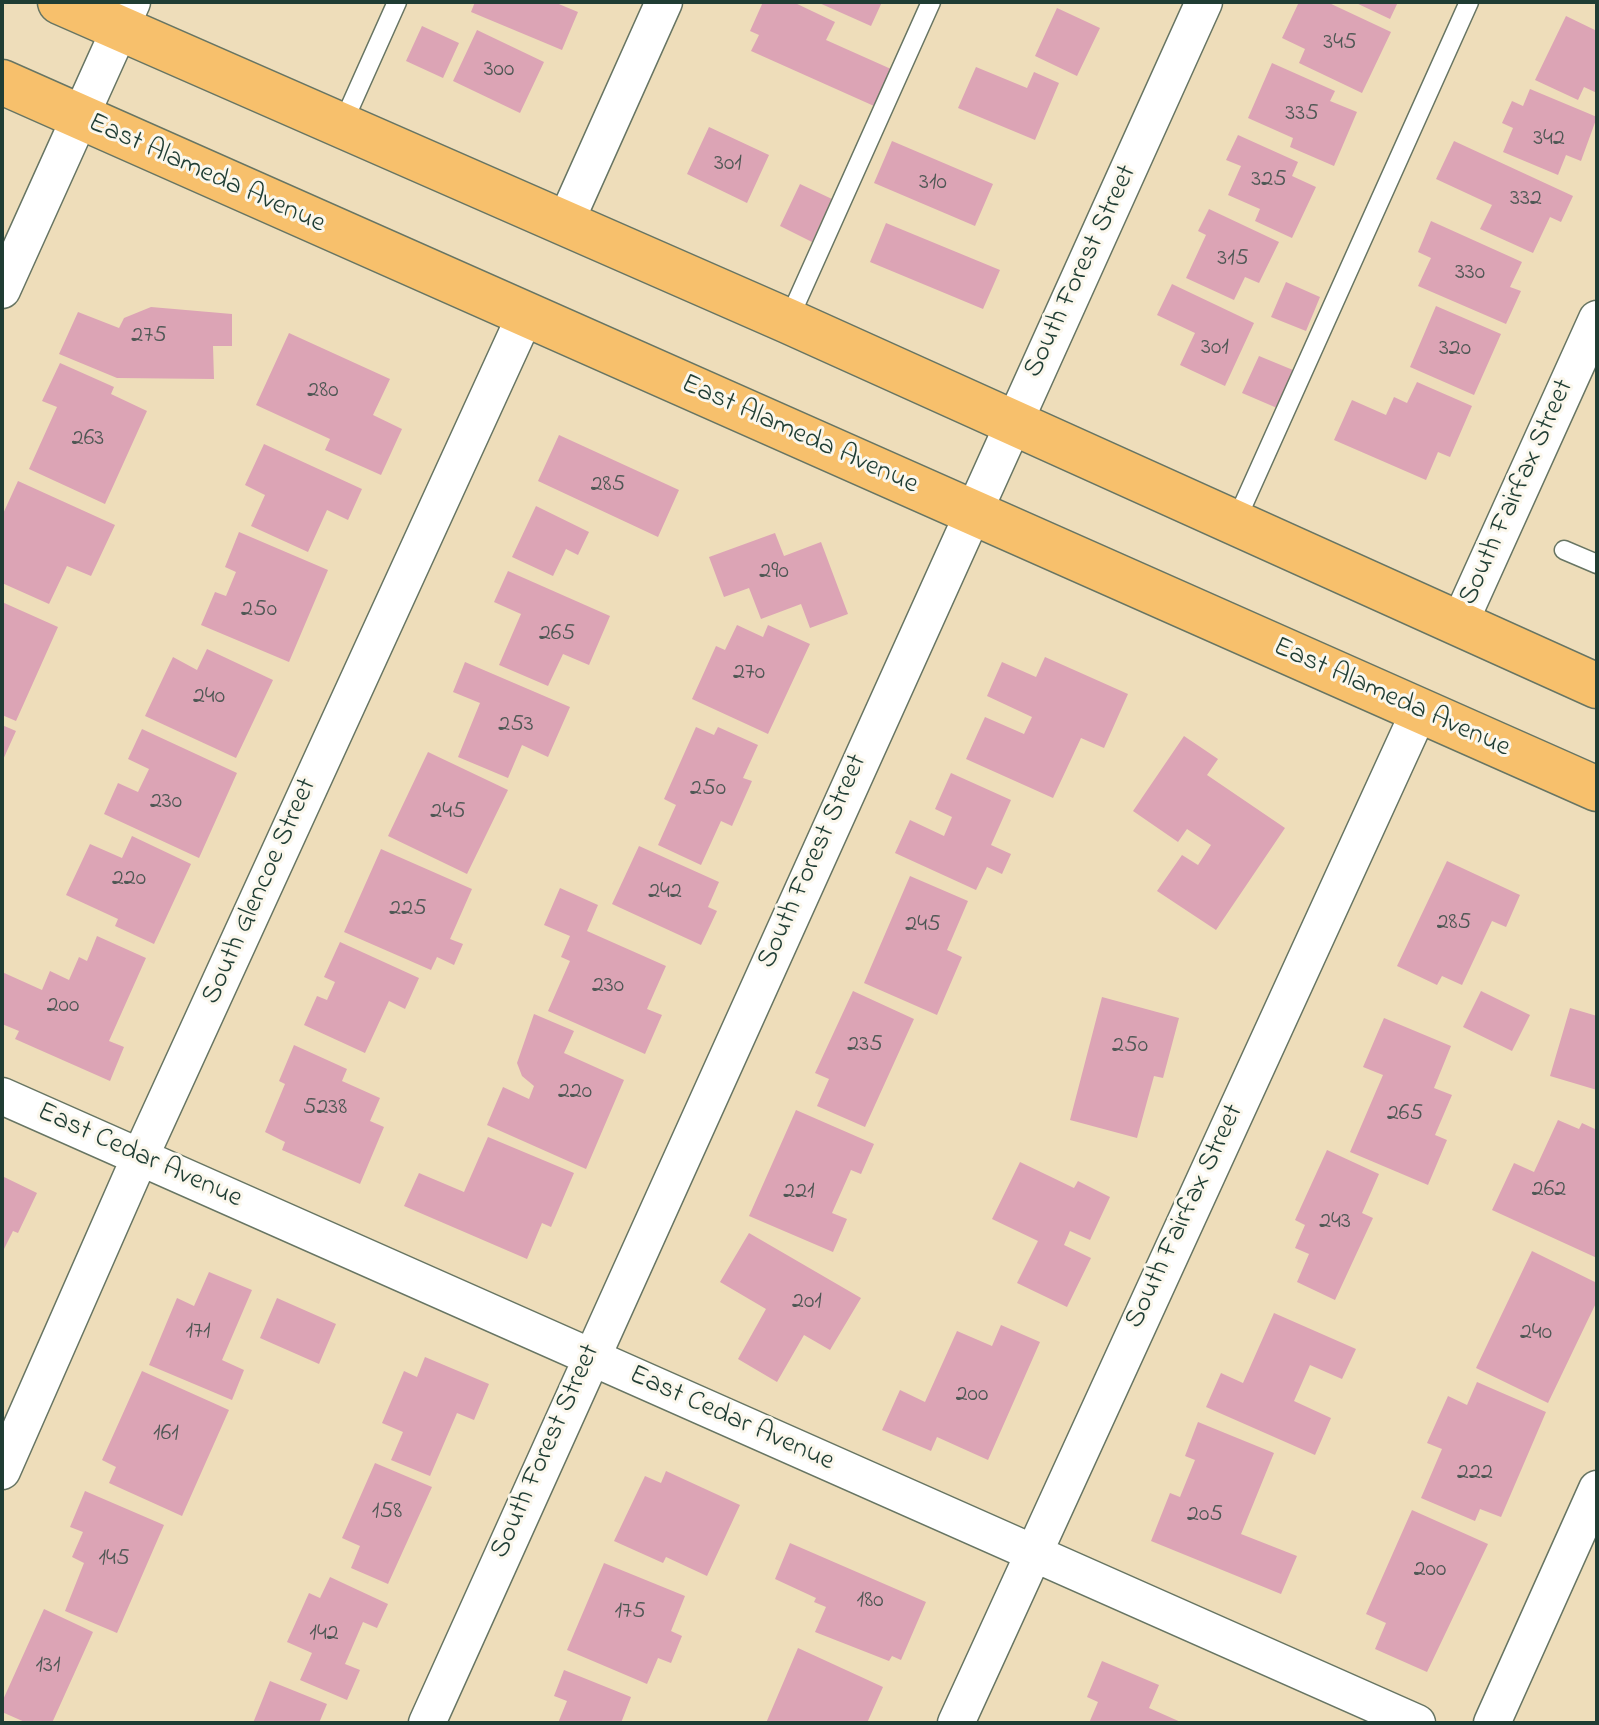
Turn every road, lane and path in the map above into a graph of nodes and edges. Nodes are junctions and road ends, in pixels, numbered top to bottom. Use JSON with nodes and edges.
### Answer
{"nodes":[{"id":1,"x":60,"y":2,"type":"edge"},
{"id":2,"x":397,"y":2,"type":"edge"},
{"id":3,"x":664,"y":2,"type":"edge"},
{"id":4,"x":931,"y":2,"type":"edge"},
{"id":5,"x":1204,"y":2,"type":"edge"},
{"id":6,"x":1469,"y":2,"type":"edge"},
{"id":7,"x":126,"y":14,"type":"edge"},
{"id":8,"x":2,"y":82,"type":"edge"},
{"id":9,"x":80,"y":119,"type":"junction"},
{"id":10,"x":342,"y":125,"type":"junction"},
{"id":11,"x":565,"y":223,"type":"junction"},
{"id":12,"x":2,"y":290,"type":"edge"},
{"id":13,"x":525,"y":316,"type":"junction"},
{"id":14,"x":1597,"y":319,"type":"edge"},
{"id":15,"x":788,"y":321,"type":"junction"},
{"id":16,"x":1014,"y":423,"type":"junction"},
{"id":17,"x":973,"y":513,"type":"junction"},
{"id":18,"x":1235,"y":523,"type":"junction"},
{"id":19,"x":1564,"y":550,"type":"dead end"},
{"id":20,"x":1597,"y":564,"type":"edge"},
{"id":21,"x":1459,"y":624,"type":"junction"},
{"id":22,"x":1597,"y":686,"type":"edge"},
{"id":23,"x":1419,"y":712,"type":"junction"},
{"id":24,"x":1597,"y":789,"type":"edge"},
{"id":25,"x":2,"y":1096,"type":"edge"},
{"id":26,"x":140,"y":1157,"type":"junction"},
{"id":27,"x":590,"y":1357,"type":"junction"},
{"id":28,"x":2,"y":1471,"type":"edge"},
{"id":29,"x":1597,"y":1489,"type":"edge"},
{"id":30,"x":1031,"y":1552,"type":"junction"},
{"id":31,"x":427,"y":1723,"type":"edge"},
{"id":32,"x":956,"y":1723,"type":"edge"},
{"id":33,"x":1417,"y":1723,"type":"edge"},
{"id":34,"x":1492,"y":1723,"type":"edge"}],
"edges":[{"from":1,"to":7,"type":"main road"},
{"from":2,"to":10,"type":"lane"},
{"from":3,"to":11,"type":"street"},
{"from":4,"to":15,"type":"lane"},
{"from":5,"to":16,"type":"street","name":"South Forest Street"},
{"from":6,"to":18,"type":"lane"},
{"from":7,"to":9,"type":"street"},
{"from":7,"to":10,"type":"main road"},
{"from":8,"to":9,"type":"main road","name":"East Alameda Avenue"},
{"from":9,"to":12,"type":"street"},
{"from":9,"to":13,"type":"main road","name":"East Alameda Avenue"},
{"from":10,"to":11,"type":"main road"},
{"from":11,"to":15,"type":"main road"},
{"from":13,"to":17,"type":"main road","name":"East Alameda Avenue"},
{"from":13,"to":26,"type":"street","name":"South Glencoe Street"},
{"from":14,"to":21,"type":"street","name":"South Fairfax Street"},
{"from":15,"to":16,"type":"main road"},
{"from":16,"to":17,"type":"street","name":"South Forest Street"},
{"from":16,"to":18,"type":"main road"},
{"from":17,"to":23,"type":"main road","name":"East Alameda Avenue"},
{"from":17,"to":27,"type":"street","name":"South Forest Street"},
{"from":18,"to":21,"type":"main road"},
{"from":19,"to":20,"type":"lane"},
{"from":21,"to":22,"type":"main road"},
{"from":23,"to":24,"type":"main road","name":"East Alameda Avenue"},
{"from":23,"to":30,"type":"street","name":"South Fairfax Street"},
{"from":25,"to":26,"type":"street","name":"East Cedar Avenue"},
{"from":26,"to":27,"type":"street","name":"East Cedar Avenue"},
{"from":26,"to":28,"type":"street","name":"South Glencoe Street"},
{"from":27,"to":30,"type":"street","name":"East Cedar Avenue"},
{"from":27,"to":31,"type":"street","name":"South Forest Street"},
{"from":29,"to":34,"type":"street"},
{"from":30,"to":32,"type":"street","name":"South Fairfax Street"},
{"from":30,"to":33,"type":"street","name":"East Cedar Avenue"}]}
